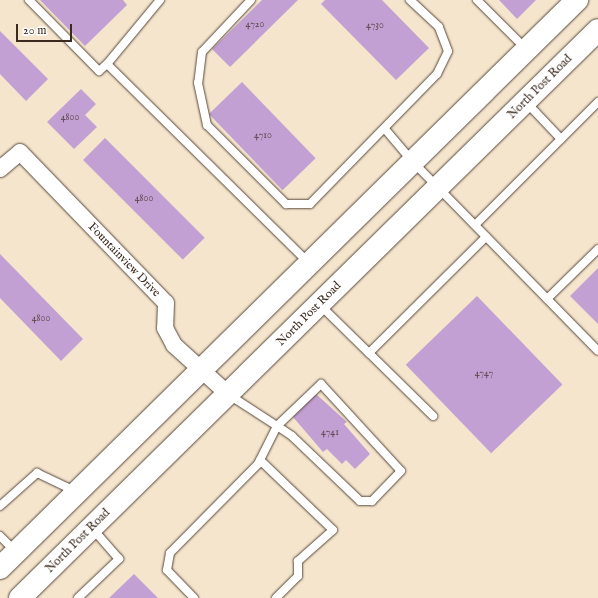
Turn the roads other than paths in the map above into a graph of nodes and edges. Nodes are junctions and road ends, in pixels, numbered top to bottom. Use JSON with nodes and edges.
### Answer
{"nodes":[{"id":1,"x":29,"y":0,"type":"edge"},
{"id":2,"x":251,"y":0,"type":"edge"},
{"id":3,"x":410,"y":0,"type":"edge"},
{"id":4,"x":477,"y":0,"type":"edge"},
{"id":5,"x":578,"y":0,"type":"edge"},
{"id":6,"x":159,"y":1,"type":"edge"},
{"id":7,"x":598,"y":30,"type":"edge"},
{"id":8,"x":526,"y":50,"type":"junction"},
{"id":9,"x":107,"y":64,"type":"junction"},
{"id":10,"x":525,"y":102,"type":"junction"},
{"id":11,"x":598,"y":102,"type":"edge"},
{"id":12,"x":386,"y":129,"type":"junction"},
{"id":13,"x":561,"y":139,"type":"junction"},
{"id":14,"x":413,"y":162,"type":"junction"},
{"id":15,"x":0,"y":169,"type":"edge"},
{"id":16,"x":438,"y":188,"type":"junction"},
{"id":17,"x":475,"y":225,"type":"junction"},
{"id":18,"x":486,"y":237,"type":"junction"},
{"id":19,"x":598,"y":249,"type":"edge"},
{"id":20,"x":310,"y":264,"type":"junction"},
{"id":21,"x":547,"y":299,"type":"junction"},
{"id":22,"x":318,"y":304,"type":"junction"},
{"id":23,"x":598,"y":351,"type":"edge"},
{"id":24,"x":369,"y":353,"type":"junction"},
{"id":25,"x":200,"y":372,"type":"junction"},
{"id":26,"x":227,"y":393,"type":"junction"},
{"id":27,"x":433,"y":416,"type":"dead end"},
{"id":28,"x":276,"y":426,"type":"junction"},
{"id":29,"x":260,"y":460,"type":"junction"},
{"id":30,"x":78,"y":492,"type":"junction"},
{"id":31,"x":0,"y":506,"type":"edge"},
{"id":32,"x":91,"y":527,"type":"junction"},
{"id":33,"x":0,"y":536,"type":"edge"},
{"id":34,"x":16,"y":552,"type":"junction"},
{"id":35,"x":0,"y":568,"type":"edge"},
{"id":36,"x":29,"y":595,"type":"edge"},
{"id":37,"x":78,"y":598,"type":"edge"},
{"id":38,"x":194,"y":598,"type":"edge"},
{"id":39,"x":276,"y":598,"type":"edge"}],
"edges":[{"from":1,"to":9,"type":"lane"},
{"from":2,"to":12,"type":"lane"},
{"from":3,"to":12,"type":"lane"},
{"from":4,"to":8,"type":"lane"},
{"from":5,"to":8,"type":"main road"},
{"from":6,"to":9,"type":"lane"},
{"from":7,"to":10,"type":"main road","name":"North Post Road"},
{"from":8,"to":14,"type":"main road"},
{"from":9,"to":20,"type":"lane"},
{"from":10,"to":13,"type":"lane"},
{"from":10,"to":16,"type":"main road","name":"North Post Road"},
{"from":11,"to":13,"type":"lane"},
{"from":12,"to":14,"type":"lane"},
{"from":13,"to":17,"type":"lane"},
{"from":14,"to":16,"type":"lane"},
{"from":14,"to":20,"type":"main road"},
{"from":15,"to":25,"type":"street","name":"Fountainview Drive"},
{"from":16,"to":17,"type":"lane"},
{"from":16,"to":22,"type":"main road","name":"North Post Road"},
{"from":17,"to":18,"type":"lane"},
{"from":18,"to":21,"type":"lane"},
{"from":18,"to":24,"type":"lane"},
{"from":19,"to":21,"type":"lane"},
{"from":20,"to":25,"type":"main road"},
{"from":21,"to":23,"type":"lane"},
{"from":22,"to":24,"type":"lane"},
{"from":22,"to":26,"type":"main road","name":"North Post Road"},
{"from":24,"to":27,"type":"lane"},
{"from":25,"to":26,"type":"street","name":"Fountainview Drive"},
{"from":25,"to":30,"type":"main road"},
{"from":26,"to":28,"type":"lane"},
{"from":26,"to":32,"type":"main road","name":"North Post Road"},
{"from":28,"to":28,"type":"lane"},
{"from":28,"to":29,"type":"lane"},
{"from":29,"to":38,"type":"lane"},
{"from":29,"to":39,"type":"lane"},
{"from":30,"to":31,"type":"lane"},
{"from":30,"to":34,"type":"main road"},
{"from":32,"to":36,"type":"main road","name":"North Post Road"},
{"from":32,"to":37,"type":"lane"},
{"from":33,"to":34,"type":"lane"},
{"from":34,"to":35,"type":"main road"}]}
